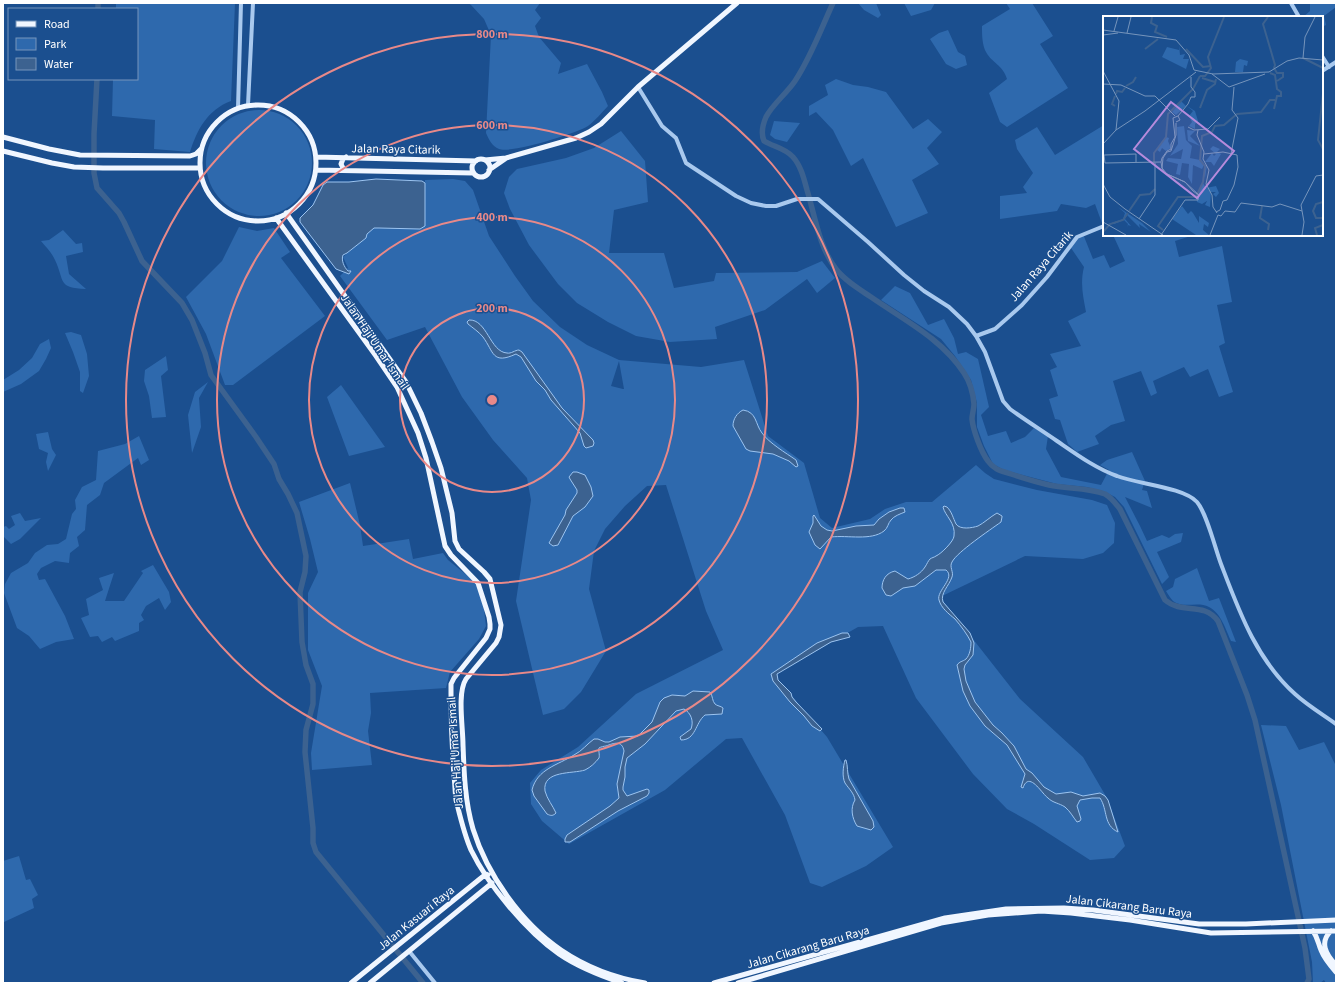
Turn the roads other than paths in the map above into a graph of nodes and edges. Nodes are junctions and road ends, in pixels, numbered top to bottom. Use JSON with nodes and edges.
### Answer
{"nodes":[{"id":1,"x":241,"y":3,"type":"edge"},
{"id":2,"x":253,"y":3,"type":"edge"},
{"id":3,"x":737,"y":3,"type":"edge"},
{"id":4,"x":1291,"y":3,"type":"edge"},
{"id":5,"x":1298,"y":16,"type":"edge"},
{"id":6,"x":1323,"y":58,"type":"edge"},
{"id":7,"x":1336,"y":62,"type":"edge"},
{"id":8,"x":1329,"y":67,"type":"junction"},
{"id":9,"x":1323,"y":70,"type":"edge"},
{"id":10,"x":638,"y":86,"type":"junction"},
{"id":11,"x":248,"y":105,"type":"junction"},
{"id":12,"x":238,"y":108,"type":"junction"},
{"id":13,"x":3,"y":137,"type":"edge"},
{"id":14,"x":201,"y":149,"type":"junction"},
{"id":15,"x":3,"y":150,"type":"edge"},
{"id":16,"x":316,"y":157,"type":"junction"},
{"id":17,"x":346,"y":157,"type":"junction"},
{"id":18,"x":506,"y":158,"type":"junction"},
{"id":19,"x":485,"y":160,"type":"junction"},
{"id":20,"x":476,"y":161,"type":"junction"},
{"id":21,"x":200,"y":168,"type":"junction"},
{"id":22,"x":316,"y":170,"type":"junction"},
{"id":23,"x":344,"y":170,"type":"junction"},
{"id":24,"x":489,"y":170,"type":"junction"},
{"id":25,"x":473,"y":173,"type":"junction"},
{"id":26,"x":286,"y":213,"type":"junction"},
{"id":27,"x":276,"y":218,"type":"junction"},
{"id":28,"x":1103,"y":226,"type":"edge"},
{"id":29,"x":976,"y":336,"type":"junction"},
{"id":30,"x":421,"y":413,"type":"junction"},
{"id":31,"x":411,"y":418,"type":"junction"},
{"id":32,"x":1336,"y":724,"type":"edge"},
{"id":33,"x":486,"y":874,"type":"junction"},
{"id":34,"x":494,"y":880,"type":"junction"},
{"id":35,"x":474,"y":884,"type":"junction"},
{"id":36,"x":481,"y":892,"type":"junction"},
{"id":37,"x":956,"y":918,"type":"junction"},
{"id":38,"x":1336,"y":920,"type":"edge"},
{"id":39,"x":1333,"y":931,"type":"edge"},
{"id":40,"x":1311,"y":932,"type":"junction"},
{"id":41,"x":408,"y":952,"type":"junction"},
{"id":42,"x":1336,"y":965,"type":"edge"},
{"id":43,"x":1336,"y":972,"type":"edge"},
{"id":44,"x":739,"y":981,"type":"edge"},
{"id":45,"x":351,"y":983,"type":"edge"},
{"id":46,"x":370,"y":983,"type":"edge"},
{"id":47,"x":435,"y":983,"type":"edge"},
{"id":48,"x":622,"y":983,"type":"edge"},
{"id":49,"x":645,"y":983,"type":"edge"},
{"id":50,"x":714,"y":983,"type":"edge"}],
"edges":[{"from":1,"to":12,"type":"street"},
{"from":2,"to":11,"type":"street"},
{"from":3,"to":10,"type":"main road"},
{"from":4,"to":5,"type":"street"},
{"from":6,"to":8,"type":"street"},
{"from":7,"to":8,"type":"street"},
{"from":8,"to":9,"type":"street"},
{"from":10,"to":18,"type":"main road"},
{"from":10,"to":29,"type":"street"},
{"from":11,"to":12,"type":"main road"},
{"from":11,"to":16,"type":"main road"},
{"from":12,"to":14,"type":"main road"},
{"from":13,"to":14,"type":"main road"},
{"from":14,"to":21,"type":"main road"},
{"from":15,"to":21,"type":"main road"},
{"from":16,"to":17,"type":"main road","name":"Jalan Raya Citarik"},
{"from":16,"to":22,"type":"main road"},
{"from":17,"to":20,"type":"main road","name":"Jalan Raya Citarik"},
{"from":17,"to":23,"type":"main road"},
{"from":18,"to":19,"type":"main road"},
{"from":18,"to":24,"type":"main road"},
{"from":19,"to":20,"type":"main road"},
{"from":19,"to":24,"type":"main road"},
{"from":20,"to":25,"type":"main road"},
{"from":21,"to":27,"type":"main road"},
{"from":22,"to":23,"type":"main road","name":"Jalan Raya Citarik"},
{"from":22,"to":26,"type":"main road"},
{"from":23,"to":25,"type":"main road","name":"Jalan Raya Citarik"},
{"from":24,"to":25,"type":"main road"},
{"from":26,"to":27,"type":"main road"},
{"from":26,"to":30,"type":"main road","name":"Jalan Haji Umar Ismail"},
{"from":27,"to":31,"type":"main road","name":"Jalan Haji Umar Ismail"},
{"from":28,"to":29,"type":"street","name":"Jalan Raya Citarik"},
{"from":29,"to":32,"type":"street"},
{"from":30,"to":31,"type":"main road"},
{"from":30,"to":34,"type":"main road","name":"Jalan Haji Umar Ismail"},
{"from":31,"to":33,"type":"main road","name":"Jalan Haji Umar Ismail"},
{"from":33,"to":34,"type":"main road","name":"Jalan Haji Umar Ismail"},
{"from":33,"to":35,"type":"main road","name":"Jalan Kasuari Raya"},
{"from":34,"to":36,"type":"main road"},
{"from":34,"to":48,"type":"main road"},
{"from":34,"to":49,"type":"main road"},
{"from":35,"to":36,"type":"main road"},
{"from":35,"to":45,"type":"main road","name":"Jalan Kasuari Raya"},
{"from":36,"to":41,"type":"main road"},
{"from":37,"to":38,"type":"main road","name":"Jalan Cikarang Baru Raya"},
{"from":37,"to":40,"type":"main road","name":"Jalan Cikarang Baru Raya"},
{"from":37,"to":44,"type":"main road","name":"Jalan Cikarang Baru Raya"},
{"from":39,"to":40,"type":"main road","name":"Jalan Cikarang Baru Raya"},
{"from":39,"to":42,"type":"main road","name":"Jalan Cikarang Baru Raya"},
{"from":40,"to":43,"type":"main road"},
{"from":41,"to":46,"type":"main road"},
{"from":41,"to":47,"type":"street"},
{"from":44,"to":50,"type":"main road","name":"Jalan Cikarang Baru Raya"}]}
